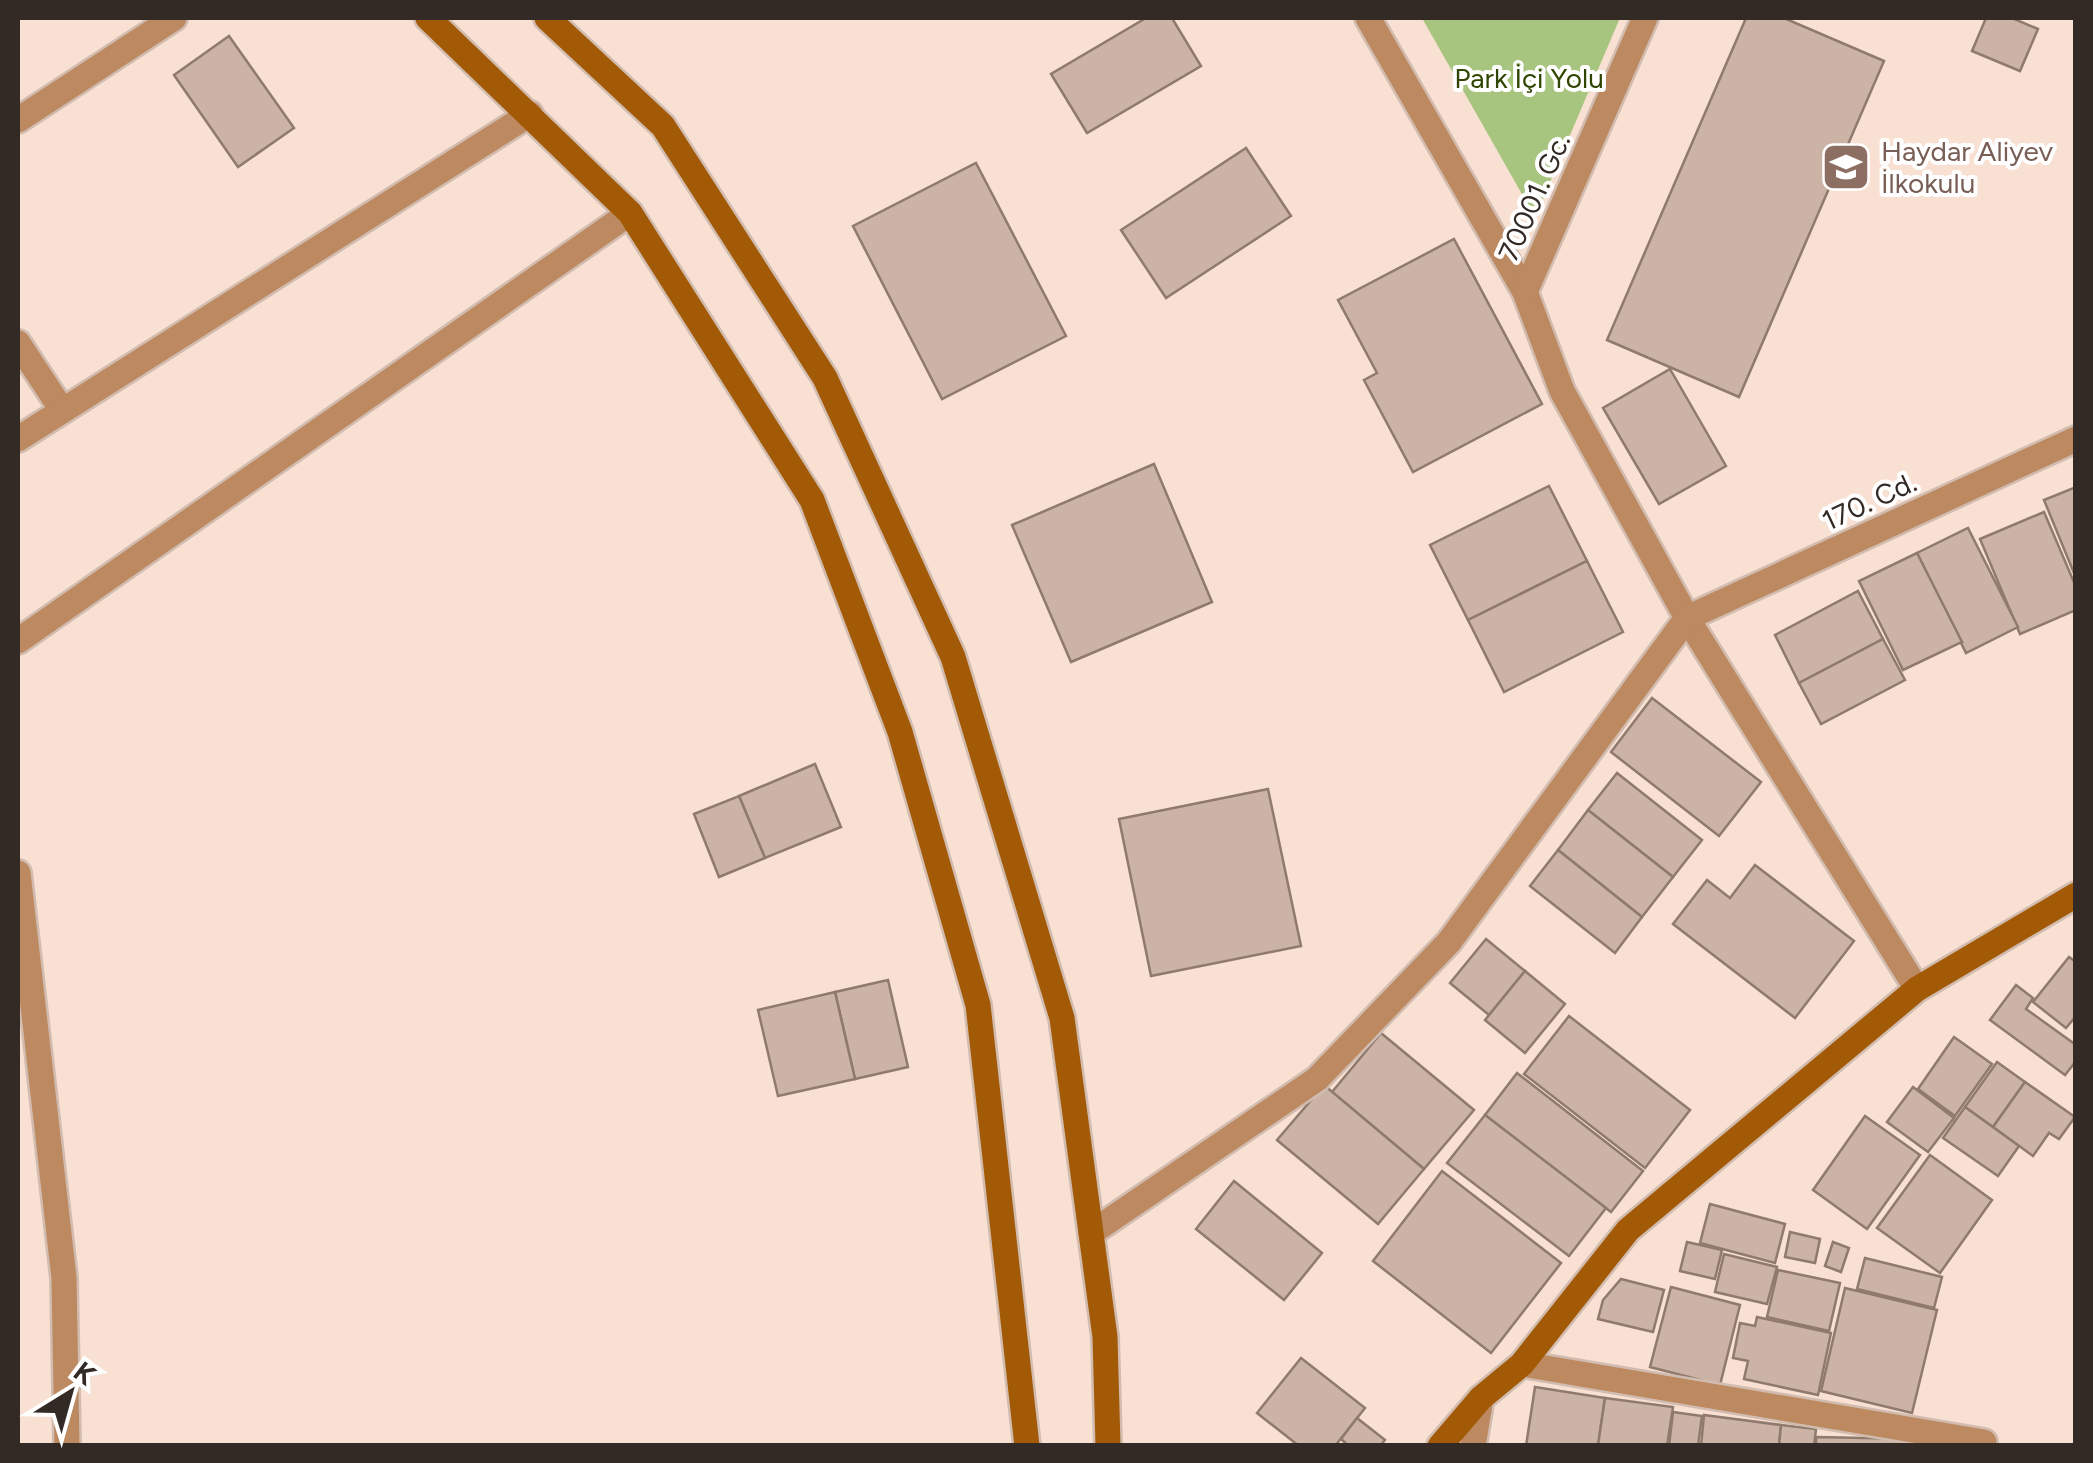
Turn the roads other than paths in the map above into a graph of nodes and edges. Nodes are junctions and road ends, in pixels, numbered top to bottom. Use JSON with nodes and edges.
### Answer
{"nodes":[{"id":1,"x":174,"y":18,"type":"edge"},
{"id":2,"x":428,"y":18,"type":"edge"},
{"id":3,"x":548,"y":18,"type":"edge"},
{"id":4,"x":1368,"y":18,"type":"edge"},
{"id":5,"x":1645,"y":18,"type":"edge"},
{"id":6,"x":530,"y":114,"type":"junction"},
{"id":7,"x":18,"y":120,"type":"edge"},
{"id":8,"x":630,"y":213,"type":"junction"},
{"id":9,"x":1525,"y":292,"type":"junction"},
{"id":10,"x":18,"y":343,"type":"edge"},
{"id":11,"x":62,"y":410,"type":"junction"},
{"id":12,"x":18,"y":438,"type":"edge"},
{"id":13,"x":2076,"y":439,"type":"edge"},
{"id":14,"x":1687,"y":618,"type":"junction"},
{"id":15,"x":18,"y":640,"type":"edge"},
{"id":16,"x":18,"y":873,"type":"edge"},
{"id":17,"x":2076,"y":895,"type":"edge"},
{"id":18,"x":1917,"y":989,"type":"junction"},
{"id":19,"x":1091,"y":1233,"type":"junction"},
{"id":20,"x":1522,"y":1364,"type":"junction"},
{"id":21,"x":1481,"y":1398,"type":"junction"},
{"id":22,"x":67,"y":1446,"type":"edge"},
{"id":23,"x":1027,"y":1446,"type":"edge"},
{"id":24,"x":1108,"y":1446,"type":"edge"},
{"id":25,"x":1440,"y":1446,"type":"edge"},
{"id":26,"x":1473,"y":1446,"type":"edge"},
{"id":27,"x":1984,"y":1446,"type":"edge"}],
"edges":[{"from":1,"to":7,"type":"street"},
{"from":2,"to":6,"type":"main road"},
{"from":3,"to":19,"type":"main road"},
{"from":4,"to":9,"type":"street"},
{"from":5,"to":9,"type":"street","name":"70001. Gc."},
{"from":6,"to":8,"type":"main road"},
{"from":6,"to":11,"type":"street"},
{"from":8,"to":15,"type":"street"},
{"from":8,"to":23,"type":"main road"},
{"from":9,"to":14,"type":"street"},
{"from":10,"to":11,"type":"street"},
{"from":11,"to":12,"type":"street"},
{"from":13,"to":14,"type":"street","name":"170. Cd."},
{"from":14,"to":18,"type":"street"},
{"from":14,"to":19,"type":"street"},
{"from":16,"to":22,"type":"street"},
{"from":17,"to":18,"type":"main road"},
{"from":18,"to":20,"type":"main road"},
{"from":19,"to":24,"type":"main road"},
{"from":20,"to":21,"type":"main road"},
{"from":20,"to":27,"type":"street"},
{"from":21,"to":25,"type":"main road"},
{"from":21,"to":26,"type":"street"}]}
